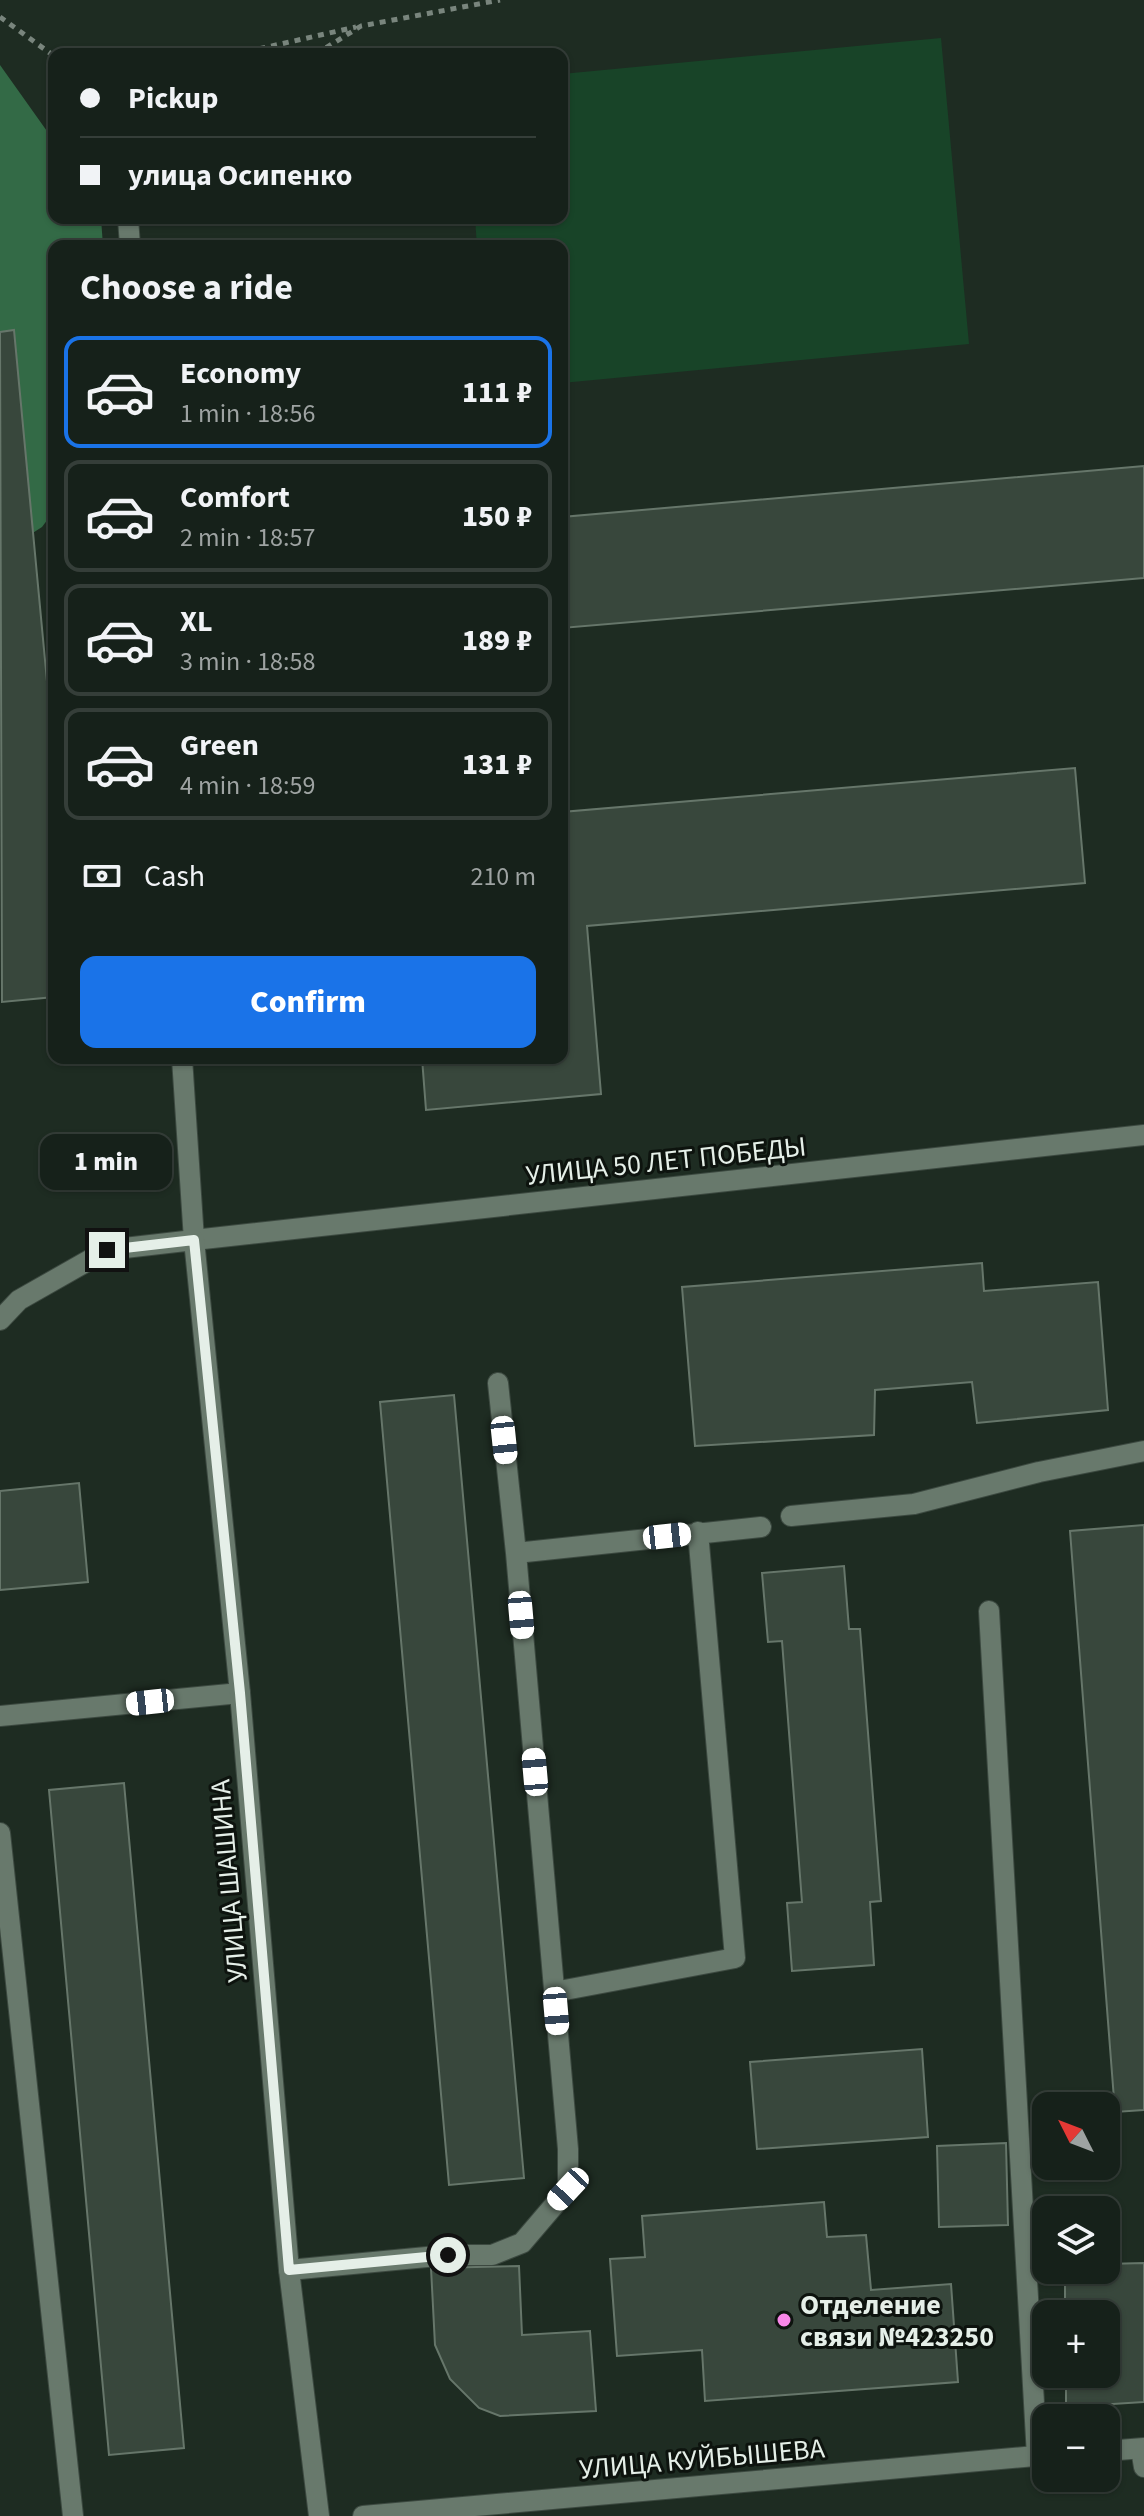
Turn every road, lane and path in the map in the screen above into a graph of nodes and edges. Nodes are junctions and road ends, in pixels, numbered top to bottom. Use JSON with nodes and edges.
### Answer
{"nodes":[{"id":1,"x":500,"y":0,"type":"edge"},
{"id":2,"x":0,"y":17,"type":"edge"},
{"id":3,"x":361,"y":26,"type":"junction"},
{"id":4,"x":263,"y":48,"type":"edge"},
{"id":5,"x":326,"y":48,"type":"edge"},
{"id":6,"x":48,"y":52,"type":"edge"},
{"id":7,"x":182,"y":1064,"type":"edge"},
{"id":8,"x":1144,"y":1135,"type":"edge"},
{"id":9,"x":194,"y":1240,"type":"junction"},
{"id":10,"x":0,"y":1320,"type":"edge"},
{"id":11,"x":498,"y":1383,"type":"dead end"},
{"id":12,"x":1144,"y":1451,"type":"edge"},
{"id":13,"x":791,"y":1516,"type":"dead end"},
{"id":14,"x":761,"y":1527,"type":"dead end"},
{"id":15,"x":698,"y":1532,"type":"junction"},
{"id":16,"x":516,"y":1553,"type":"junction"},
{"id":17,"x":989,"y":1611,"type":"dead end"},
{"id":18,"x":240,"y":1693,"type":"junction"},
{"id":19,"x":0,"y":1716,"type":"edge"},
{"id":20,"x":0,"y":1833,"type":"edge"},
{"id":21,"x":554,"y":1992,"type":"junction"},
{"id":22,"x":289,"y":2270,"type":"junction"},
{"id":23,"x":1038,"y":2404,"type":"edge"},
{"id":24,"x":1120,"y":2453,"type":"edge"},
{"id":25,"x":1143,"y":2455,"type":"edge"},
{"id":26,"x":1032,"y":2457,"type":"edge"},
{"id":27,"x":73,"y":2516,"type":"edge"},
{"id":28,"x":319,"y":2516,"type":"edge"},
{"id":29,"x":363,"y":2516,"type":"edge"}],
"edges":[{"from":1,"to":3,"type":"path"},
{"from":2,"to":6,"type":"path"},
{"from":3,"to":4,"type":"path"},
{"from":3,"to":5,"type":"path"},
{"from":7,"to":9,"type":"street","name":"УЛИЦА ШАШИНА"},
{"from":8,"to":9,"type":"street","name":"УЛИЦА 50 ЛЕТ ПОБЕДЫ"},
{"from":9,"to":10,"type":"street","name":"УЛИЦА 50 ЛЕТ ПОБЕДЫ"},
{"from":9,"to":18,"type":"street","name":"УЛИЦА ШАШИНА"},
{"from":11,"to":16,"type":"street"},
{"from":12,"to":13,"type":"street"},
{"from":14,"to":15,"type":"street"},
{"from":15,"to":16,"type":"street"},
{"from":15,"to":21,"type":"street"},
{"from":16,"to":21,"type":"street"},
{"from":17,"to":23,"type":"street"},
{"from":18,"to":19,"type":"street"},
{"from":18,"to":22,"type":"street","name":"УЛИЦА ШАШИНА"},
{"from":20,"to":27,"type":"street"},
{"from":21,"to":22,"type":"street"},
{"from":22,"to":28,"type":"street","name":"УЛИЦА ШАШИНА"},
{"from":24,"to":25,"type":"street"},
{"from":26,"to":29,"type":"street","name":"УЛИЦА КУЙБЫШЕВА"}]}
